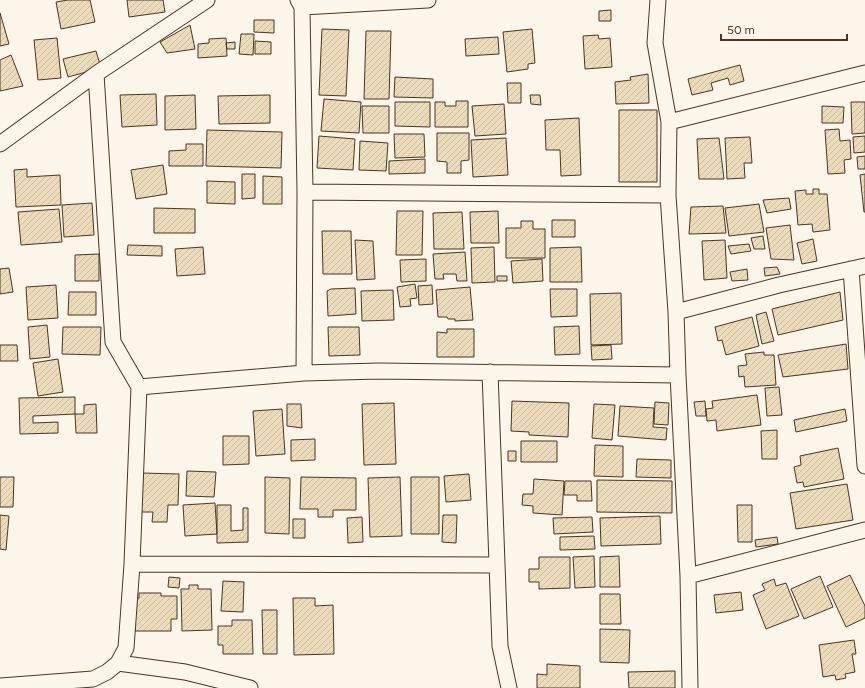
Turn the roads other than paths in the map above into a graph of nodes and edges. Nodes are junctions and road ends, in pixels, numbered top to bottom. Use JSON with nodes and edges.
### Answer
{"nodes":[{"id":1,"x":207,"y":0,"type":"edge"},
{"id":2,"x":428,"y":0,"type":"edge"},
{"id":3,"x":658,"y":0,"type":"edge"},
{"id":4,"x":300,"y":3,"type":"edge"},
{"id":5,"x":865,"y":73,"type":"edge"},
{"id":6,"x":96,"y":74,"type":"junction"},
{"id":7,"x":669,"y":122,"type":"junction"},
{"id":8,"x":0,"y":144,"type":"edge"},
{"id":9,"x":305,"y":192,"type":"junction"},
{"id":10,"x":668,"y":195,"type":"junction"},
{"id":11,"x":858,"y":268,"type":"edge"},
{"id":12,"x":676,"y":312,"type":"junction"},
{"id":13,"x":304,"y":372,"type":"junction"},
{"id":14,"x":490,"y":372,"type":"junction"},
{"id":15,"x":678,"y":375,"type":"junction"},
{"id":16,"x":139,"y":387,"type":"junction"},
{"id":17,"x":865,"y":466,"type":"edge"},
{"id":18,"x":865,"y":530,"type":"edge"},
{"id":19,"x":132,"y":564,"type":"junction"},
{"id":20,"x":497,"y":565,"type":"junction"},
{"id":21,"x":688,"y":576,"type":"junction"},
{"id":22,"x":118,"y":663,"type":"junction"},
{"id":23,"x":0,"y":686,"type":"edge"},
{"id":24,"x":250,"y":688,"type":"edge"},
{"id":25,"x":509,"y":688,"type":"edge"},
{"id":26,"x":690,"y":688,"type":"edge"}],
"edges":[{"from":1,"to":6,"type":"street"},
{"from":2,"to":4,"type":"street"},
{"from":3,"to":7,"type":"street"},
{"from":4,"to":9,"type":"street"},
{"from":5,"to":7,"type":"street"},
{"from":6,"to":8,"type":"street"},
{"from":6,"to":16,"type":"street"},
{"from":7,"to":10,"type":"street"},
{"from":9,"to":10,"type":"street"},
{"from":9,"to":13,"type":"street"},
{"from":10,"to":12,"type":"street"},
{"from":11,"to":12,"type":"street"},
{"from":11,"to":17,"type":"street"},
{"from":12,"to":15,"type":"street"},
{"from":13,"to":14,"type":"street"},
{"from":13,"to":16,"type":"street"},
{"from":14,"to":15,"type":"street"},
{"from":14,"to":20,"type":"street"},
{"from":15,"to":21,"type":"street"},
{"from":16,"to":19,"type":"street"},
{"from":18,"to":21,"type":"street"},
{"from":19,"to":20,"type":"street"},
{"from":19,"to":22,"type":"street"},
{"from":20,"to":25,"type":"street"},
{"from":21,"to":26,"type":"street"},
{"from":22,"to":23,"type":"street"},
{"from":22,"to":24,"type":"street"}]}
